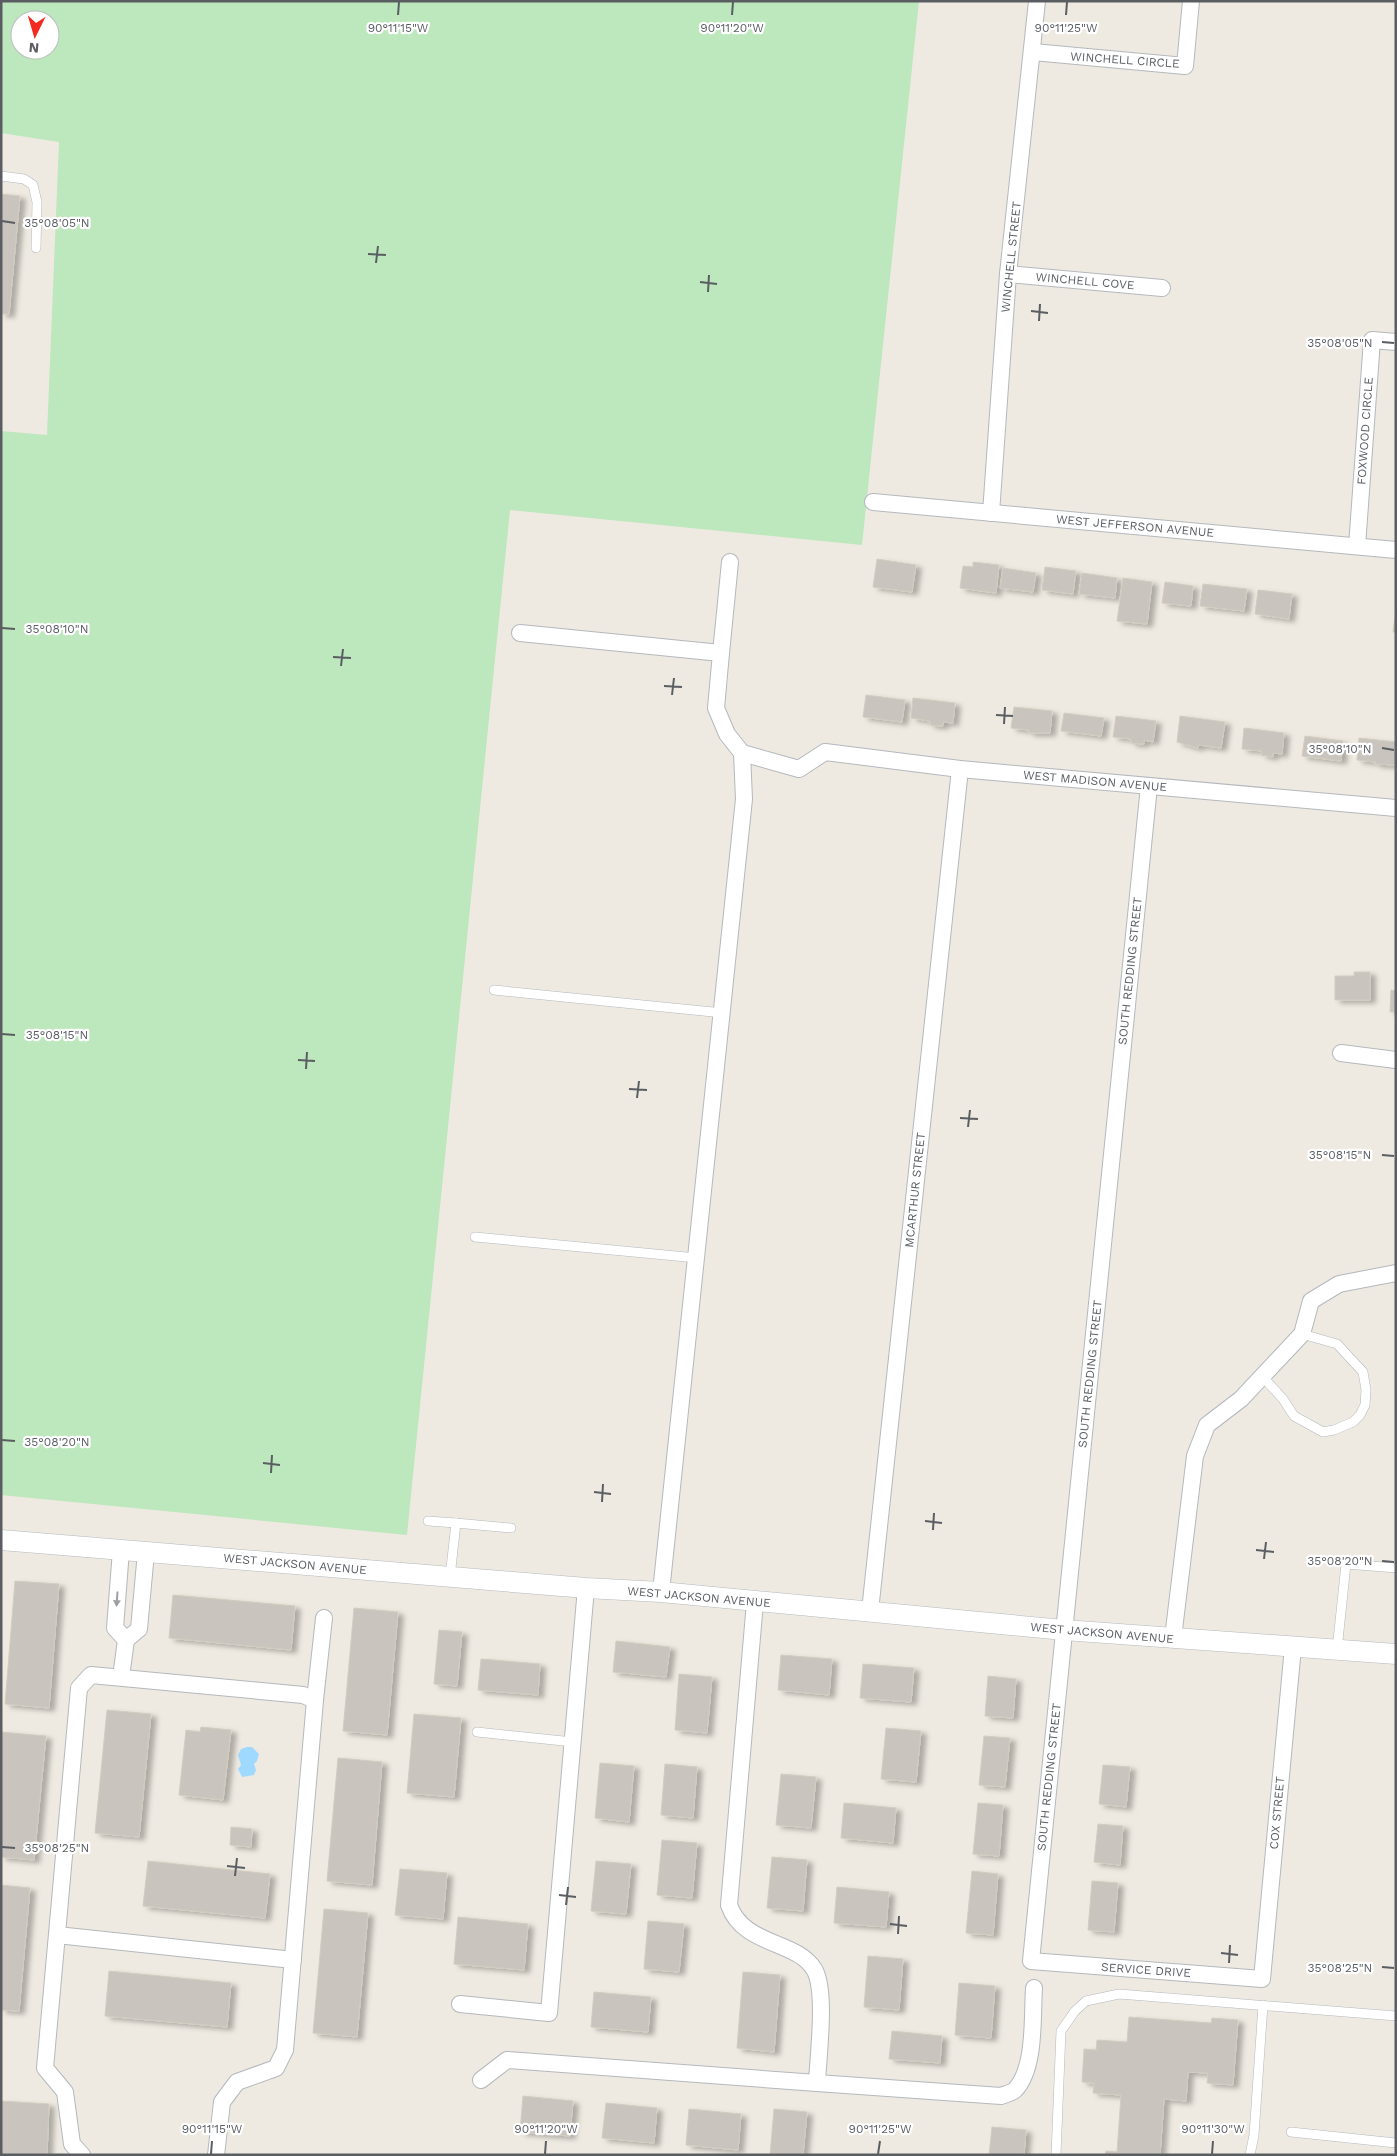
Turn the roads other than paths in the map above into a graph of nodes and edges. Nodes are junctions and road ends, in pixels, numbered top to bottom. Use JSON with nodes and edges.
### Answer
{"nodes":[{"id":1,"x":1037,"y":1,"type":"edge"},
{"id":2,"x":1191,"y":1,"type":"edge"},
{"id":3,"x":1033,"y":52,"type":"junction"},
{"id":4,"x":1,"y":176,"type":"edge"},
{"id":5,"x":36,"y":248,"type":"dead end"},
{"id":6,"x":1008,"y":274,"type":"junction"},
{"id":7,"x":1162,"y":288,"type":"dead end"},
{"id":8,"x":1396,"y":342,"type":"edge"},
{"id":9,"x":873,"y":502,"type":"dead end"},
{"id":10,"x":991,"y":513,"type":"junction"},
{"id":11,"x":1357,"y":546,"type":"junction"},
{"id":12,"x":1396,"y":550,"type":"edge"},
{"id":13,"x":730,"y":562,"type":"dead end"},
{"id":14,"x":520,"y":633,"type":"dead end"},
{"id":15,"x":721,"y":653,"type":"junction"},
{"id":16,"x":742,"y":753,"type":"junction"},
{"id":17,"x":960,"y":769,"type":"junction"},
{"id":18,"x":1148,"y":786,"type":"junction"},
{"id":19,"x":1396,"y":808,"type":"edge"},
{"id":20,"x":494,"y":990,"type":"dead end"},
{"id":21,"x":723,"y":1012,"type":"junction"},
{"id":22,"x":1341,"y":1053,"type":"dead end"},
{"id":23,"x":1396,"y":1060,"type":"edge"},
{"id":24,"x":475,"y":1237,"type":"dead end"},
{"id":25,"x":697,"y":1258,"type":"junction"},
{"id":26,"x":1396,"y":1273,"type":"edge"},
{"id":27,"x":1302,"y":1334,"type":"junction"},
{"id":28,"x":1262,"y":1376,"type":"junction"},
{"id":29,"x":428,"y":1521,"type":"dead end"},
{"id":30,"x":456,"y":1523,"type":"junction"},
{"id":31,"x":511,"y":1528,"type":"dead end"},
{"id":32,"x":1,"y":1540,"type":"edge"},
{"id":33,"x":121,"y":1550,"type":"junction"},
{"id":34,"x":146,"y":1552,"type":"junction"},
{"id":35,"x":1396,"y":1568,"type":"edge"},
{"id":36,"x":450,"y":1577,"type":"junction"},
{"id":37,"x":586,"y":1588,"type":"junction"},
{"id":38,"x":661,"y":1592,"type":"junction"},
{"id":39,"x":755,"y":1602,"type":"junction"},
{"id":40,"x":870,"y":1611,"type":"junction"},
{"id":41,"x":324,"y":1618,"type":"dead end"},
{"id":42,"x":1064,"y":1630,"type":"junction"},
{"id":43,"x":1173,"y":1638,"type":"junction"},
{"id":44,"x":126,"y":1640,"type":"junction"},
{"id":45,"x":1293,"y":1647,"type":"junction"},
{"id":46,"x":1337,"y":1650,"type":"junction"},
{"id":47,"x":1396,"y":1654,"type":"edge"},
{"id":48,"x":121,"y":1677,"type":"junction"},
{"id":49,"x":314,"y":1700,"type":"junction"},
{"id":50,"x":477,"y":1732,"type":"dead end"},
{"id":51,"x":573,"y":1742,"type":"junction"},
{"id":52,"x":57,"y":1935,"type":"junction"},
{"id":53,"x":293,"y":1960,"type":"junction"},
{"id":54,"x":1031,"y":1962,"type":"joint"},
{"id":55,"x":1262,"y":1979,"type":"joint"},
{"id":56,"x":1034,"y":1988,"type":"dead end"},
{"id":57,"x":460,"y":2004,"type":"dead end"},
{"id":58,"x":1263,"y":2005,"type":"junction"},
{"id":59,"x":1396,"y":2016,"type":"edge"},
{"id":60,"x":481,"y":2080,"type":"dead end"},
{"id":61,"x":817,"y":2083,"type":"junction"},
{"id":62,"x":1291,"y":2132,"type":"dead end"},
{"id":63,"x":1396,"y":2143,"type":"edge"},
{"id":64,"x":82,"y":2155,"type":"edge"},
{"id":65,"x":216,"y":2155,"type":"edge"},
{"id":66,"x":1056,"y":2155,"type":"edge"},
{"id":67,"x":1250,"y":2155,"type":"edge"}],
"edges":[{"from":1,"to":3,"type":"street","name":"WINCHELL STREET"},
{"from":2,"to":3,"type":"street","name":"WINCHELL CIRCLE"},
{"from":3,"to":6,"type":"street","name":"WINCHELL STREET"},
{"from":4,"to":5,"type":"lane"},
{"from":6,"to":7,"type":"street","name":"WINCHELL COVE"},
{"from":6,"to":10,"type":"street","name":"WINCHELL STREET"},
{"from":8,"to":11,"type":"street","name":"FOXWOOD CIRCLE"},
{"from":9,"to":10,"type":"street","name":"WEST JEFFERSON AVENUE"},
{"from":10,"to":11,"type":"street","name":"WEST JEFFERSON AVENUE"},
{"from":11,"to":12,"type":"street","name":"WEST JEFFERSON AVENUE"},
{"from":13,"to":15,"type":"street"},
{"from":14,"to":15,"type":"street"},
{"from":15,"to":16,"type":"street"},
{"from":16,"to":17,"type":"street","name":"WEST MADISON AVENUE"},
{"from":16,"to":21,"type":"street"},
{"from":17,"to":18,"type":"street","name":"WEST MADISON AVENUE"},
{"from":17,"to":40,"type":"street","name":"MCARTHUR STREET"},
{"from":18,"to":19,"type":"street","name":"WEST MADISON AVENUE"},
{"from":18,"to":42,"type":"street","name":"SOUTH REDDING STREET"},
{"from":20,"to":21,"type":"lane"},
{"from":21,"to":25,"type":"street"},
{"from":22,"to":23,"type":"street"},
{"from":24,"to":25,"type":"lane"},
{"from":25,"to":38,"type":"street"},
{"from":26,"to":27,"type":"street"},
{"from":27,"to":28,"type":"street"},
{"from":27,"to":28,"type":"lane"},
{"from":28,"to":43,"type":"street"},
{"from":29,"to":30,"type":"lane"},
{"from":30,"to":31,"type":"lane"},
{"from":30,"to":36,"type":"lane"},
{"from":32,"to":33,"type":"street","name":"WEST JACKSON AVENUE"},
{"from":33,"to":34,"type":"street","name":"WEST JACKSON AVENUE"},
{"from":33,"to":44,"type":"street","one_way":true},
{"from":34,"to":36,"type":"street","name":"WEST JACKSON AVENUE"},
{"from":34,"to":44,"type":"street"},
{"from":35,"to":46,"type":"lane"},
{"from":36,"to":37,"type":"street","name":"WEST JACKSON AVENUE"},
{"from":37,"to":38,"type":"street","name":"WEST JACKSON AVENUE"},
{"from":37,"to":51,"type":"street"},
{"from":38,"to":39,"type":"street","name":"WEST JACKSON AVENUE"},
{"from":39,"to":40,"type":"street","name":"WEST JACKSON AVENUE"},
{"from":39,"to":61,"type":"street"},
{"from":40,"to":42,"type":"street","name":"WEST JACKSON AVENUE"},
{"from":41,"to":49,"type":"street"},
{"from":42,"to":43,"type":"street","name":"WEST JACKSON AVENUE"},
{"from":42,"to":54,"type":"street","name":"SOUTH REDDING STREET"},
{"from":43,"to":45,"type":"street","name":"WEST JACKSON AVENUE"},
{"from":44,"to":48,"type":"street"},
{"from":45,"to":46,"type":"street","name":"WEST JACKSON AVENUE"},
{"from":45,"to":55,"type":"street","name":"COX STREET"},
{"from":46,"to":47,"type":"street","name":"WEST JACKSON AVENUE"},
{"from":48,"to":49,"type":"street"},
{"from":48,"to":52,"type":"street"},
{"from":49,"to":53,"type":"street"},
{"from":50,"to":51,"type":"lane"},
{"from":51,"to":57,"type":"street"},
{"from":52,"to":53,"type":"street"},
{"from":52,"to":64,"type":"street"},
{"from":53,"to":65,"type":"street"},
{"from":54,"to":55,"type":"street","name":"SERVICE DRIVE"},
{"from":56,"to":61,"type":"street"},
{"from":58,"to":59,"type":"lane"},
{"from":58,"to":66,"type":"lane"},
{"from":58,"to":67,"type":"lane"},
{"from":60,"to":61,"type":"street"},
{"from":62,"to":63,"type":"lane"}]}
